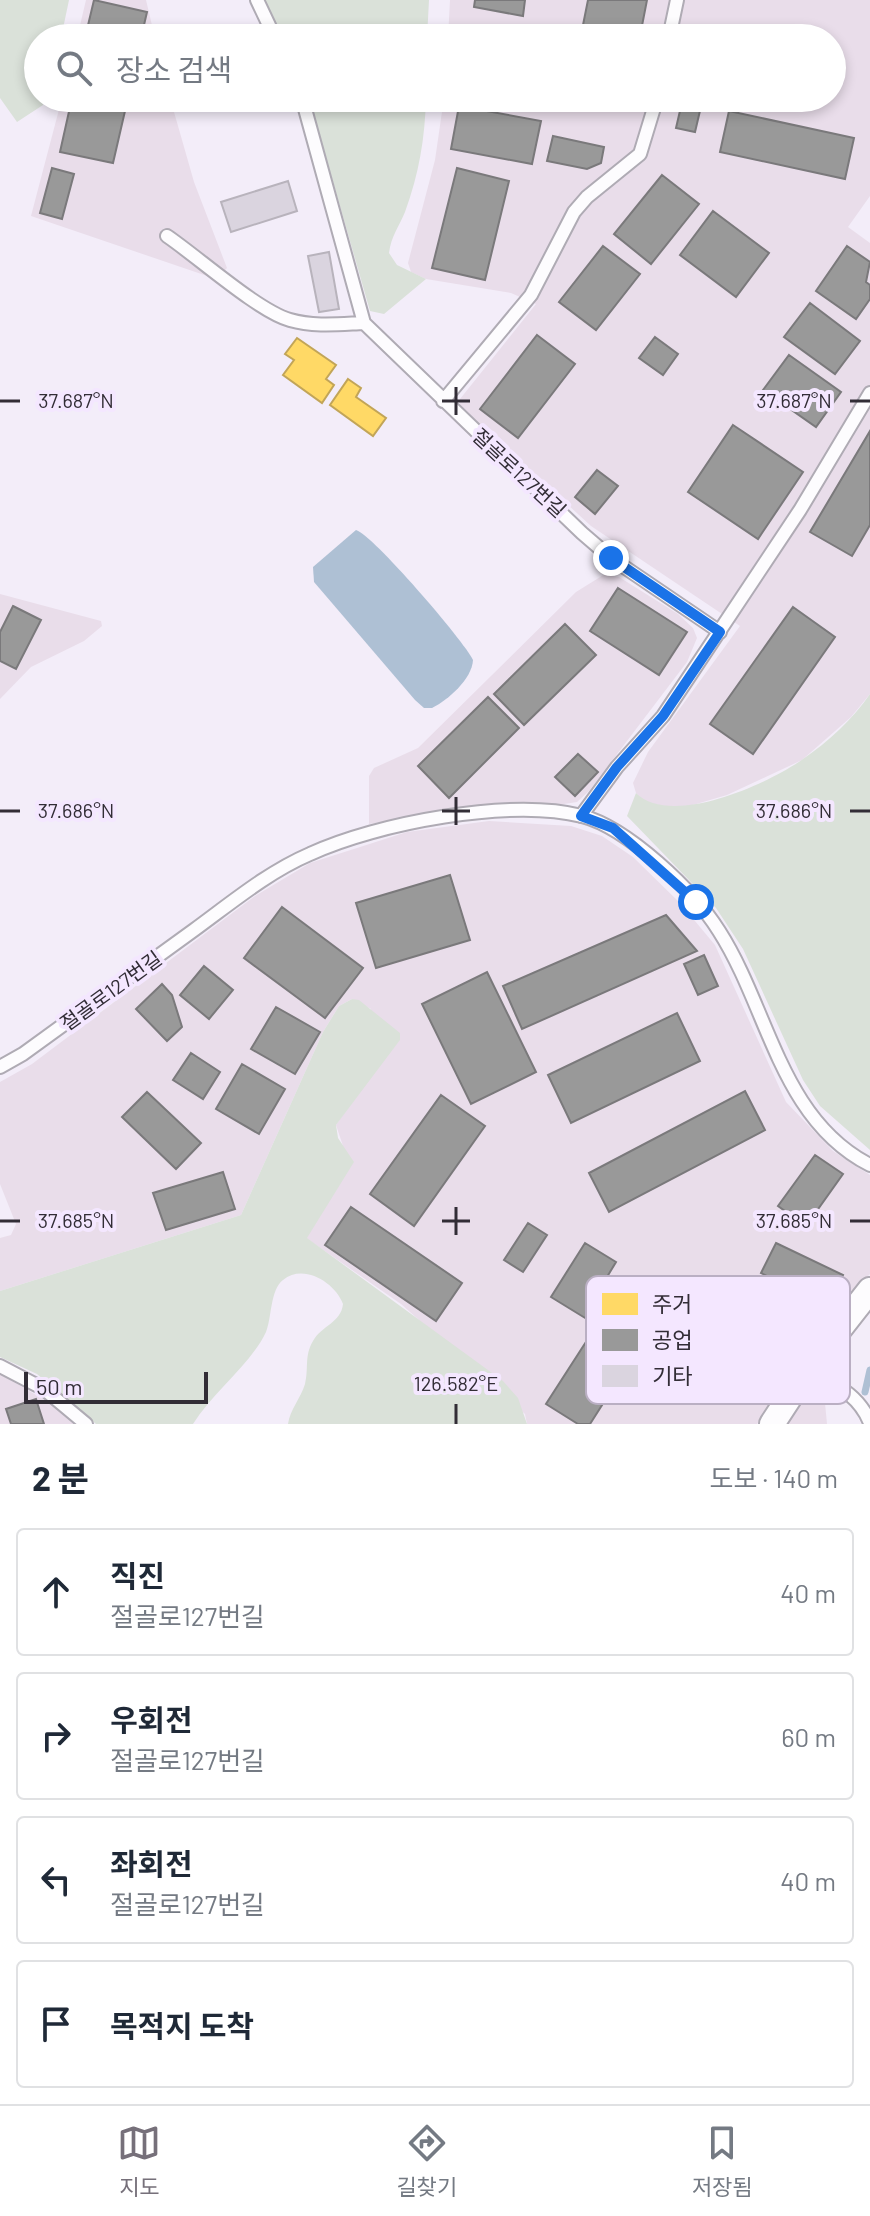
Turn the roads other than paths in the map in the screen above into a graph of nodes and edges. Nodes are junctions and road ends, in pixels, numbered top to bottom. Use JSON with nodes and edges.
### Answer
{"nodes":[{"id":1,"x":257,"y":0,"type":"edge"},
{"id":2,"x":677,"y":0,"type":"edge"},
{"id":3,"x":268,"y":24,"type":"edge"},
{"id":4,"x":672,"y":24,"type":"edge"},
{"id":5,"x":306,"y":112,"type":"edge"},
{"id":6,"x":653,"y":112,"type":"edge"},
{"id":7,"x":167,"y":236,"type":"dead end"},
{"id":8,"x":364,"y":323,"type":"junction"},
{"id":9,"x":870,"y":393,"type":"edge"},
{"id":10,"x":443,"y":401,"type":"junction"},
{"id":11,"x":720,"y":632,"type":"junction"},
{"id":12,"x":581,"y":816,"type":"junction"},
{"id":13,"x":0,"y":1067,"type":"edge"},
{"id":14,"x":870,"y":1165,"type":"edge"},
{"id":15,"x":870,"y":1290,"type":"edge"},
{"id":16,"x":850,"y":1315,"type":"edge"},
{"id":17,"x":0,"y":1366,"type":"edge"},
{"id":18,"x":850,"y":1394,"type":"edge"},
{"id":19,"x":785,"y":1404,"type":"edge"},
{"id":20,"x":870,"y":1423,"type":"edge"},
{"id":21,"x":86,"y":1424,"type":"edge"},
{"id":22,"x":772,"y":1424,"type":"edge"}],
"edges":[{"from":1,"to":3,"type":"lane"},
{"from":2,"to":4,"type":"lane"},
{"from":5,"to":8,"type":"lane","name":"절골로127번길"},
{"from":6,"to":10,"type":"lane"},
{"from":7,"to":8,"type":"lane"},
{"from":8,"to":10,"type":"lane","name":"절골로127번길"},
{"from":9,"to":11,"type":"lane"},
{"from":10,"to":11,"type":"lane","name":"절골로127번길"},
{"from":11,"to":12,"type":"lane"},
{"from":12,"to":13,"type":"lane","name":"절골로127번길"},
{"from":12,"to":14,"type":"lane","name":"절골로127번길"},
{"from":15,"to":16,"type":"street"},
{"from":17,"to":21,"type":"lane"},
{"from":18,"to":20,"type":"lane"},
{"from":19,"to":22,"type":"street"}]}
